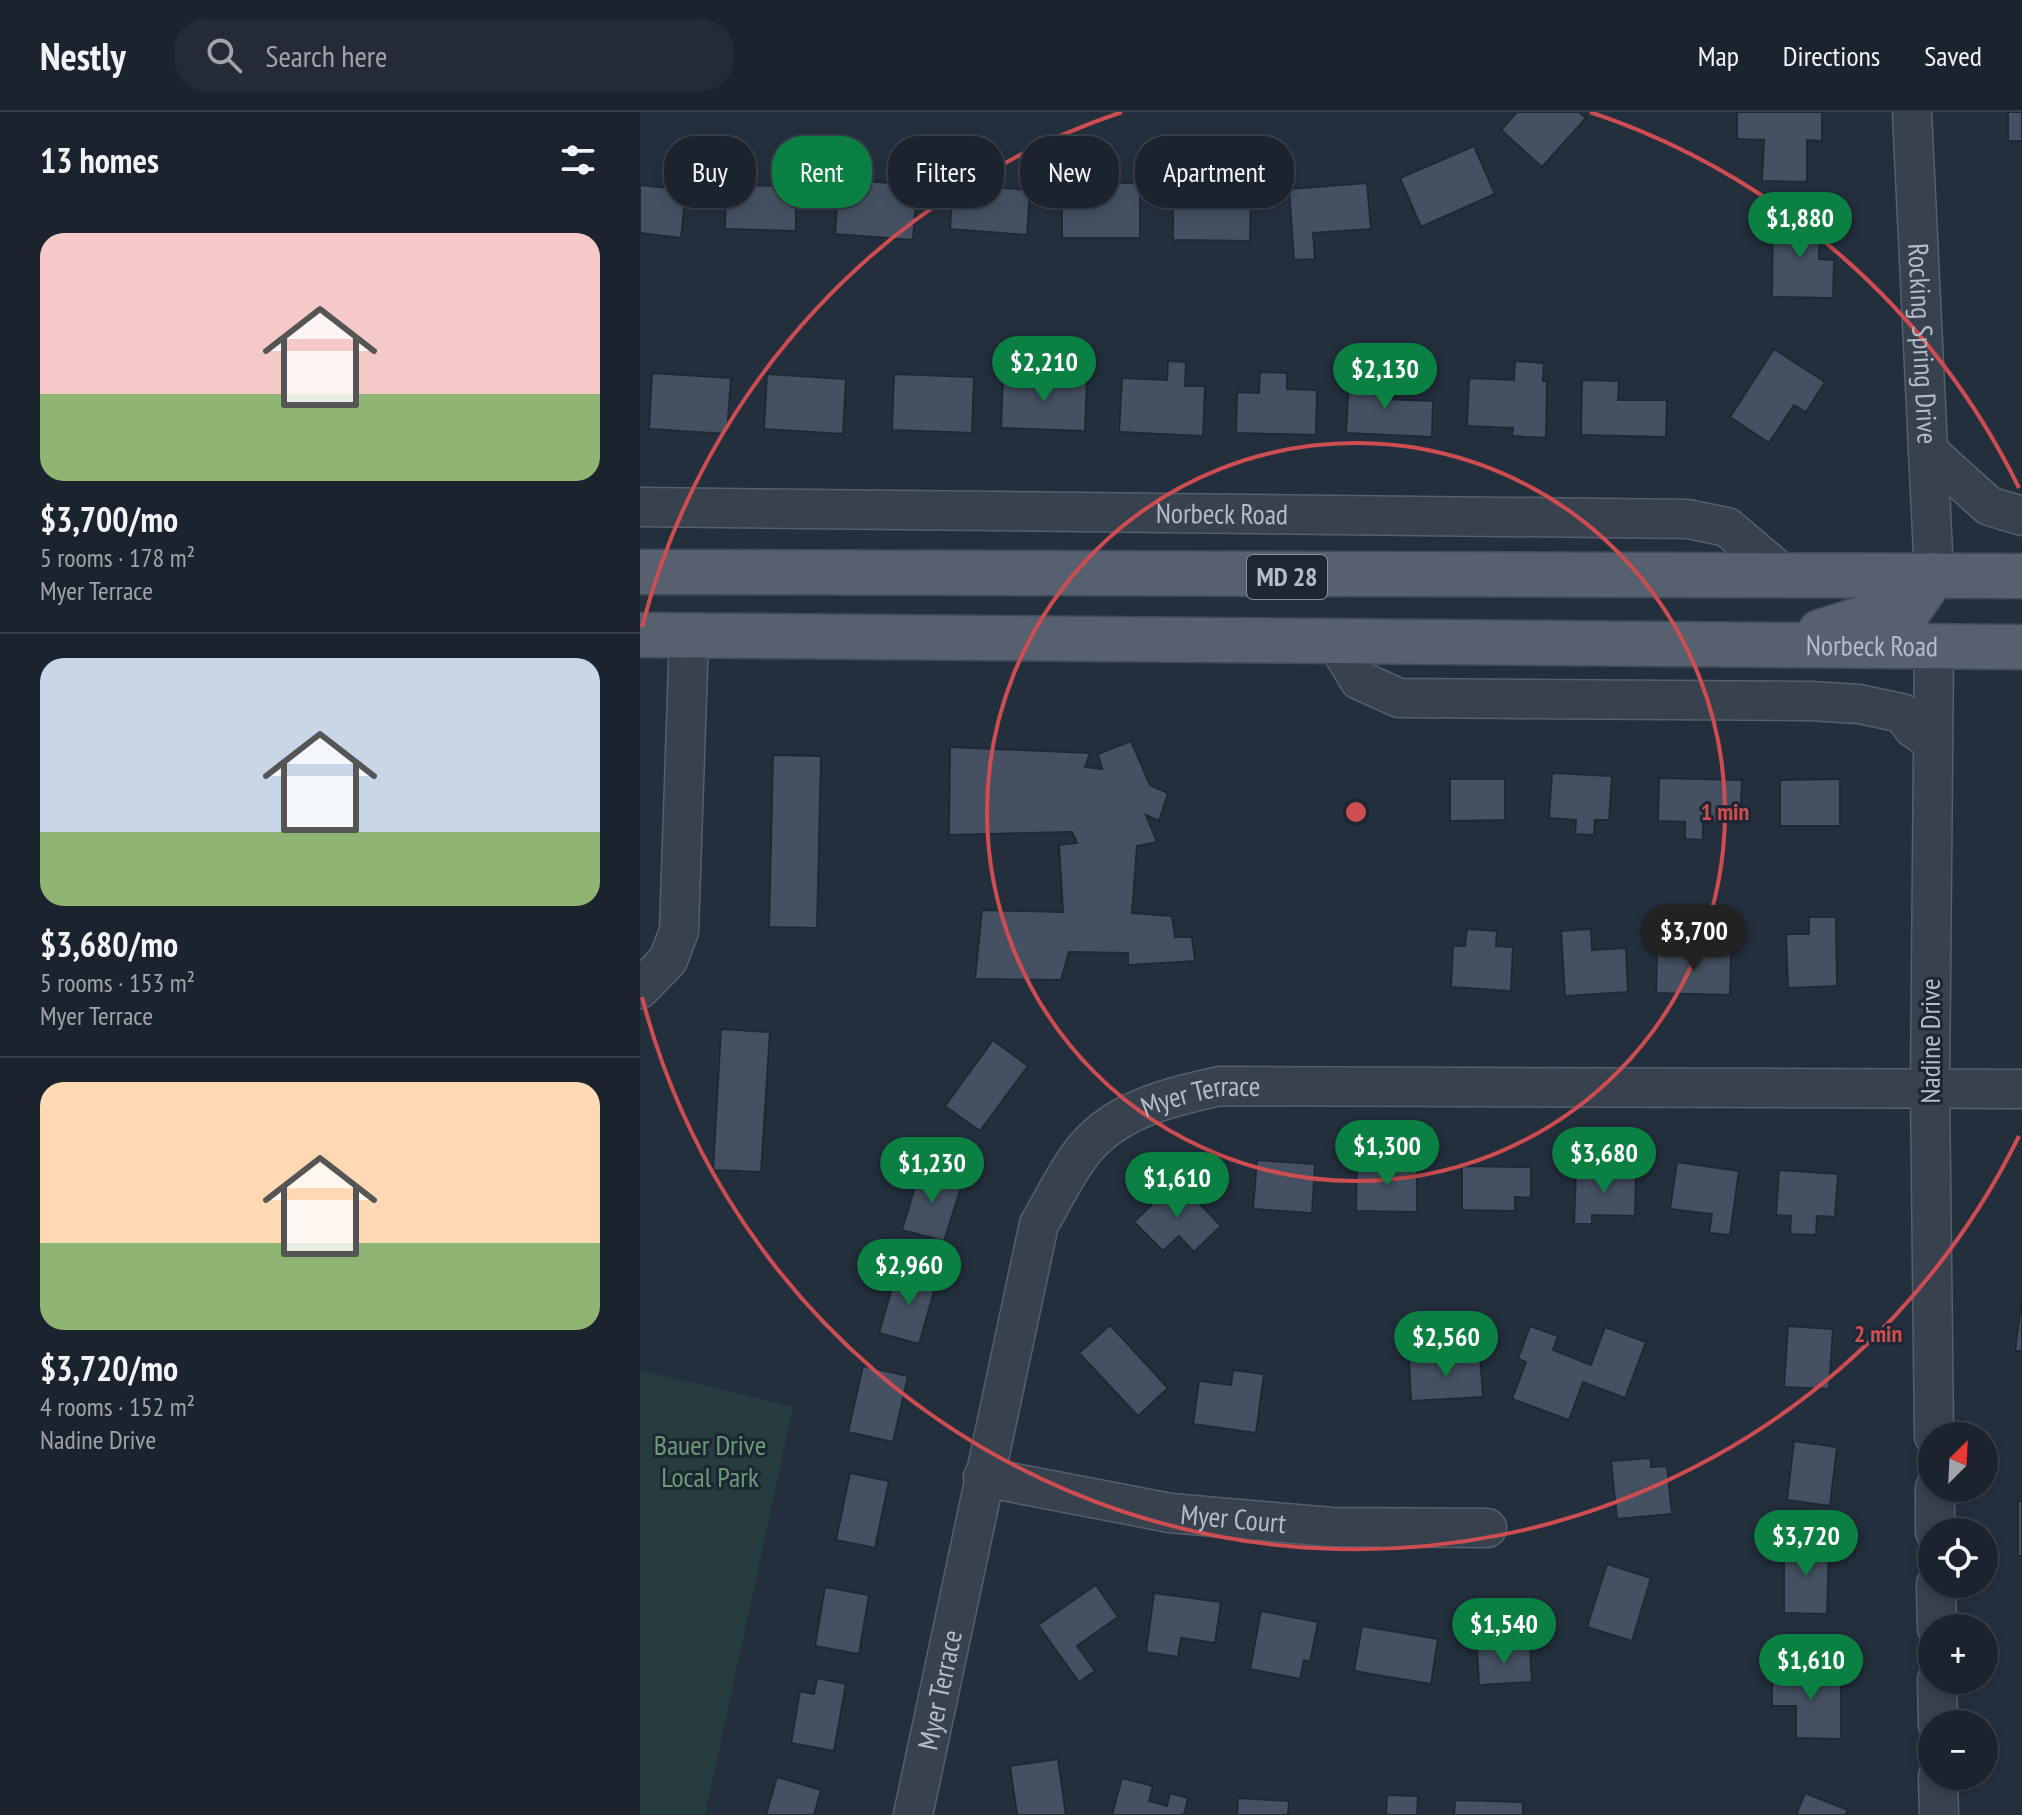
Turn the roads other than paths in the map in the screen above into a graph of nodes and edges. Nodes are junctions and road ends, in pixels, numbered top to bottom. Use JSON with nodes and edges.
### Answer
{"nodes":[{"id":1,"x":1912,"y":112,"type":"edge"},
{"id":2,"x":1928,"y":451,"type":"junction"},
{"id":3,"x":640,"y":507,"type":"edge"},
{"id":4,"x":2022,"y":516,"type":"edge"},
{"id":5,"x":640,"y":572,"type":"edge"},
{"id":6,"x":687,"y":573,"type":"junction"},
{"id":7,"x":1934,"y":575,"type":"junction"},
{"id":8,"x":1785,"y":576,"type":"junction"},
{"id":9,"x":2022,"y":576,"type":"edge"},
{"id":10,"x":2022,"y":595,"type":"edge"},
{"id":11,"x":640,"y":635,"type":"edge"},
{"id":12,"x":689,"y":636,"type":"junction"},
{"id":13,"x":1337,"y":643,"type":"junction"},
{"id":14,"x":1779,"y":645,"type":"junction"},
{"id":15,"x":1934,"y":645,"type":"junction"},
{"id":16,"x":2022,"y":647,"type":"edge"},
{"id":17,"x":1933,"y":742,"type":"junction"},
{"id":18,"x":640,"y":989,"type":"edge"},
{"id":19,"x":1930,"y":1088,"type":"junction"},
{"id":20,"x":2022,"y":1089,"type":"edge"},
{"id":21,"x":1934,"y":1422,"type":"edge"},
{"id":22,"x":983,"y":1477,"type":"junction"},
{"id":23,"x":1487,"y":1528,"type":"dead end"},
{"id":24,"x":1938,"y":1790,"type":"edge"},
{"id":25,"x":913,"y":1815,"type":"edge"},
{"id":26,"x":1939,"y":1815,"type":"edge"}],
"edges":[{"from":1,"to":2,"type":"street","name":"Rocking Spring Drive"},
{"from":2,"to":4,"type":"street"},
{"from":2,"to":7,"type":"street","name":"Rocking Spring Drive"},
{"from":3,"to":8,"type":"street","name":"Norbeck Road"},
{"from":5,"to":6,"type":"main road","number":"MD 28"},
{"from":6,"to":8,"type":"main road","number":"MD 28"},
{"from":6,"to":12,"type":"main road"},
{"from":7,"to":8,"type":"main road","number":"MD 28"},
{"from":7,"to":9,"type":"main road","number":"MD 28"},
{"from":7,"to":14,"type":"main road"},
{"from":10,"to":15,"type":"main road"},
{"from":11,"to":12,"type":"main road","name":"Norbeck Road"},
{"from":12,"to":13,"type":"main road","name":"Norbeck Road"},
{"from":12,"to":18,"type":"street"},
{"from":13,"to":14,"type":"main road","name":"Norbeck Road"},
{"from":13,"to":17,"type":"street","name":"Norbeck Road"},
{"from":14,"to":15,"type":"main road","name":"Norbeck Road"},
{"from":15,"to":16,"type":"main road","name":"Norbeck Road"},
{"from":15,"to":17,"type":"street","name":"Nadine Drive"},
{"from":17,"to":19,"type":"street","name":"Nadine Drive"},
{"from":19,"to":20,"type":"street","name":"Myer Terrace"},
{"from":19,"to":21,"type":"street","name":"Nadine Drive"},
{"from":19,"to":22,"type":"street","name":"Myer Terrace"},
{"from":22,"to":23,"type":"street","name":"Myer Court"},
{"from":22,"to":25,"type":"street","name":"Myer Terrace"},
{"from":24,"to":26,"type":"street"}]}
